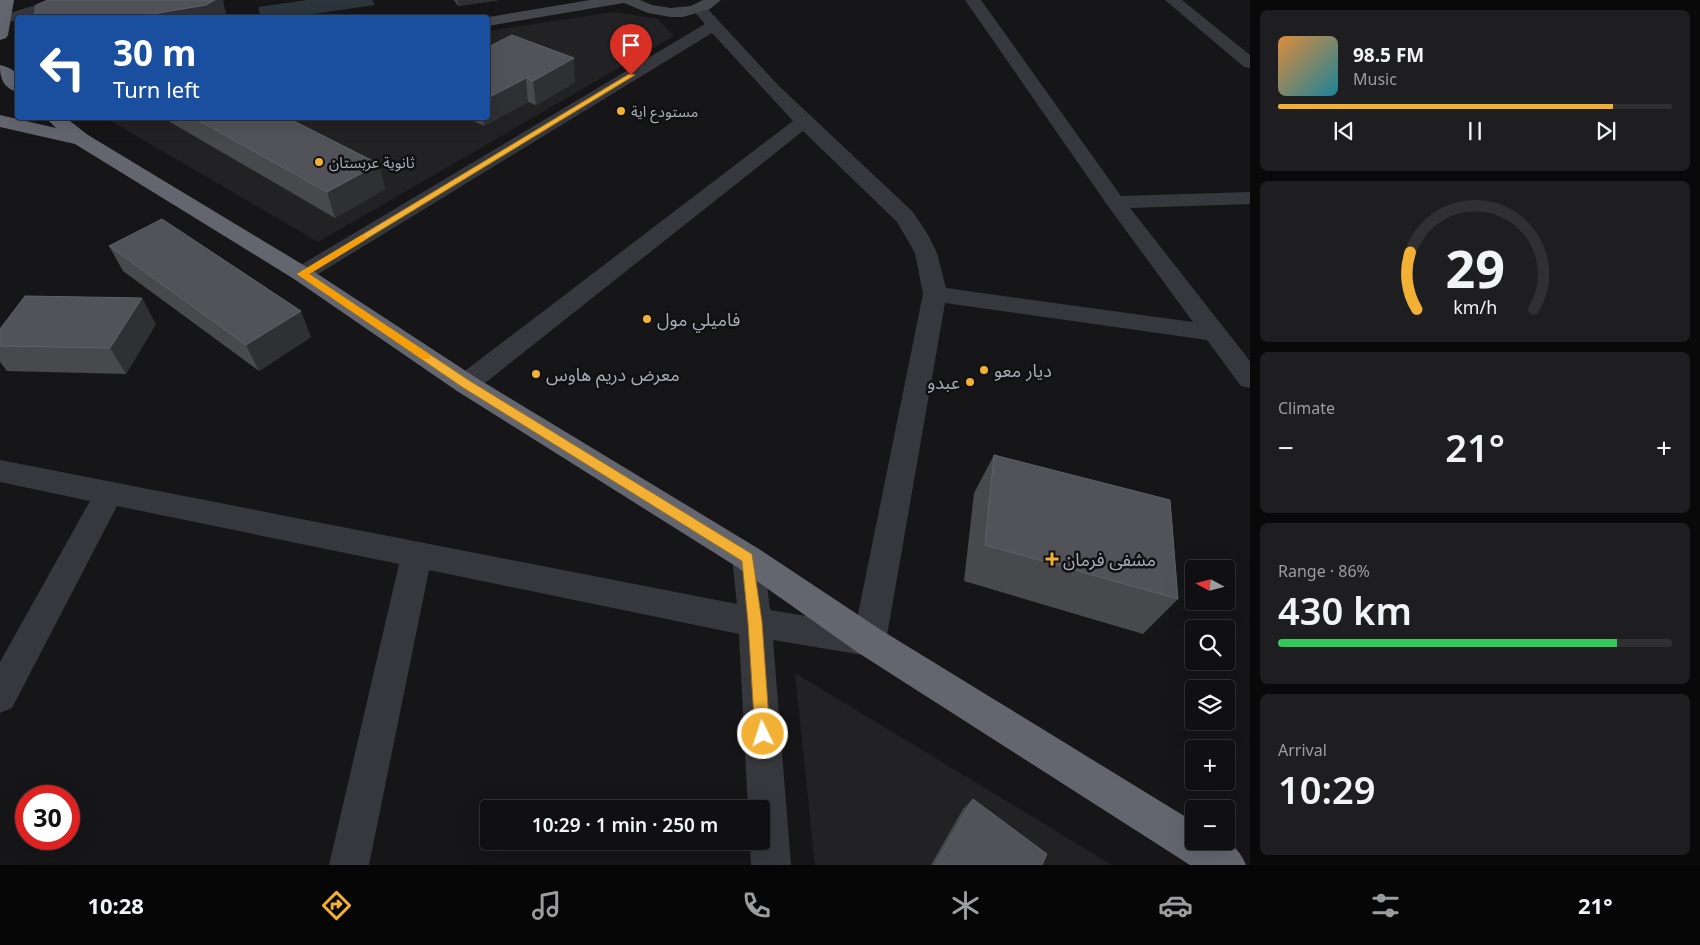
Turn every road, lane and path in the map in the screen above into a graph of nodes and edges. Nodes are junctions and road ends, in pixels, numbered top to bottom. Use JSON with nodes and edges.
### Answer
{"nodes":[{"id":1,"x":6,"y":0,"type":"edge"},
{"id":2,"x":68,"y":0,"type":"edge"},
{"id":3,"x":619,"y":0,"type":"edge"},
{"id":4,"x":629,"y":0,"type":"edge"},
{"id":5,"x":973,"y":0,"type":"edge"},
{"id":6,"x":1173,"y":0,"type":"edge"},
{"id":7,"x":708,"y":11,"type":"edge"},
{"id":8,"x":31,"y":15,"type":"edge"},
{"id":9,"x":15,"y":21,"type":"edge"},
{"id":10,"x":490,"y":21,"type":"edge"},
{"id":11,"x":1,"y":27,"type":"edge"},
{"id":12,"x":1250,"y":63,"type":"edge"},
{"id":13,"x":57,"y":120,"type":"edge"},
{"id":14,"x":0,"y":121,"type":"edge"},
{"id":15,"x":803,"y":122,"type":"junction"},
{"id":16,"x":82,"y":139,"type":"junction"},
{"id":17,"x":1250,"y":198,"type":"edge"},
{"id":18,"x":1115,"y":202,"type":"junction"},
{"id":19,"x":302,"y":274,"type":"junction"},
{"id":20,"x":935,"y":294,"type":"junction"},
{"id":21,"x":1214,"y":333,"type":"junction"},
{"id":22,"x":1250,"y":379,"type":"edge"},
{"id":23,"x":466,"y":384,"type":"junction"},
{"id":24,"x":0,"y":471,"type":"edge"},
{"id":25,"x":109,"y":493,"type":"junction"},
{"id":26,"x":416,"y":554,"type":"junction"},
{"id":27,"x":748,"y":558,"type":"junction"},
{"id":28,"x":755,"y":622,"type":"junction"},
{"id":29,"x":869,"y":641,"type":"junction"},
{"id":30,"x":0,"y":696,"type":"edge"},
{"id":31,"x":350,"y":865,"type":"edge"},
{"id":32,"x":772,"y":865,"type":"edge"},
{"id":33,"x":1226,"y":865,"type":"edge"}],
"edges":[{"from":1,"to":11,"type":"highway"},
{"from":2,"to":8,"type":"street"},
{"from":3,"to":10,"type":"street"},
{"from":4,"to":7,"type":"street"},
{"from":5,"to":18,"type":"street"},
{"from":6,"to":12,"type":"street"},
{"from":7,"to":15,"type":"street"},
{"from":7,"to":19,"type":"street"},
{"from":9,"to":11,"type":"street"},
{"from":13,"to":16,"type":"highway"},
{"from":14,"to":16,"type":"highway"},
{"from":15,"to":20,"type":"street"},
{"from":15,"to":23,"type":"street"},
{"from":16,"to":19,"type":"highway"},
{"from":17,"to":18,"type":"street"},
{"from":18,"to":21,"type":"street"},
{"from":19,"to":23,"type":"highway"},
{"from":20,"to":21,"type":"street"},
{"from":20,"to":29,"type":"street"},
{"from":21,"to":22,"type":"street"},
{"from":23,"to":27,"type":"highway"},
{"from":24,"to":25,"type":"street"},
{"from":25,"to":26,"type":"street"},
{"from":25,"to":30,"type":"street"},
{"from":26,"to":28,"type":"street"},
{"from":26,"to":31,"type":"street"},
{"from":27,"to":28,"type":"street"},
{"from":27,"to":29,"type":"highway"},
{"from":28,"to":29,"type":"street"},
{"from":28,"to":32,"type":"street"},
{"from":29,"to":33,"type":"highway"}]}
